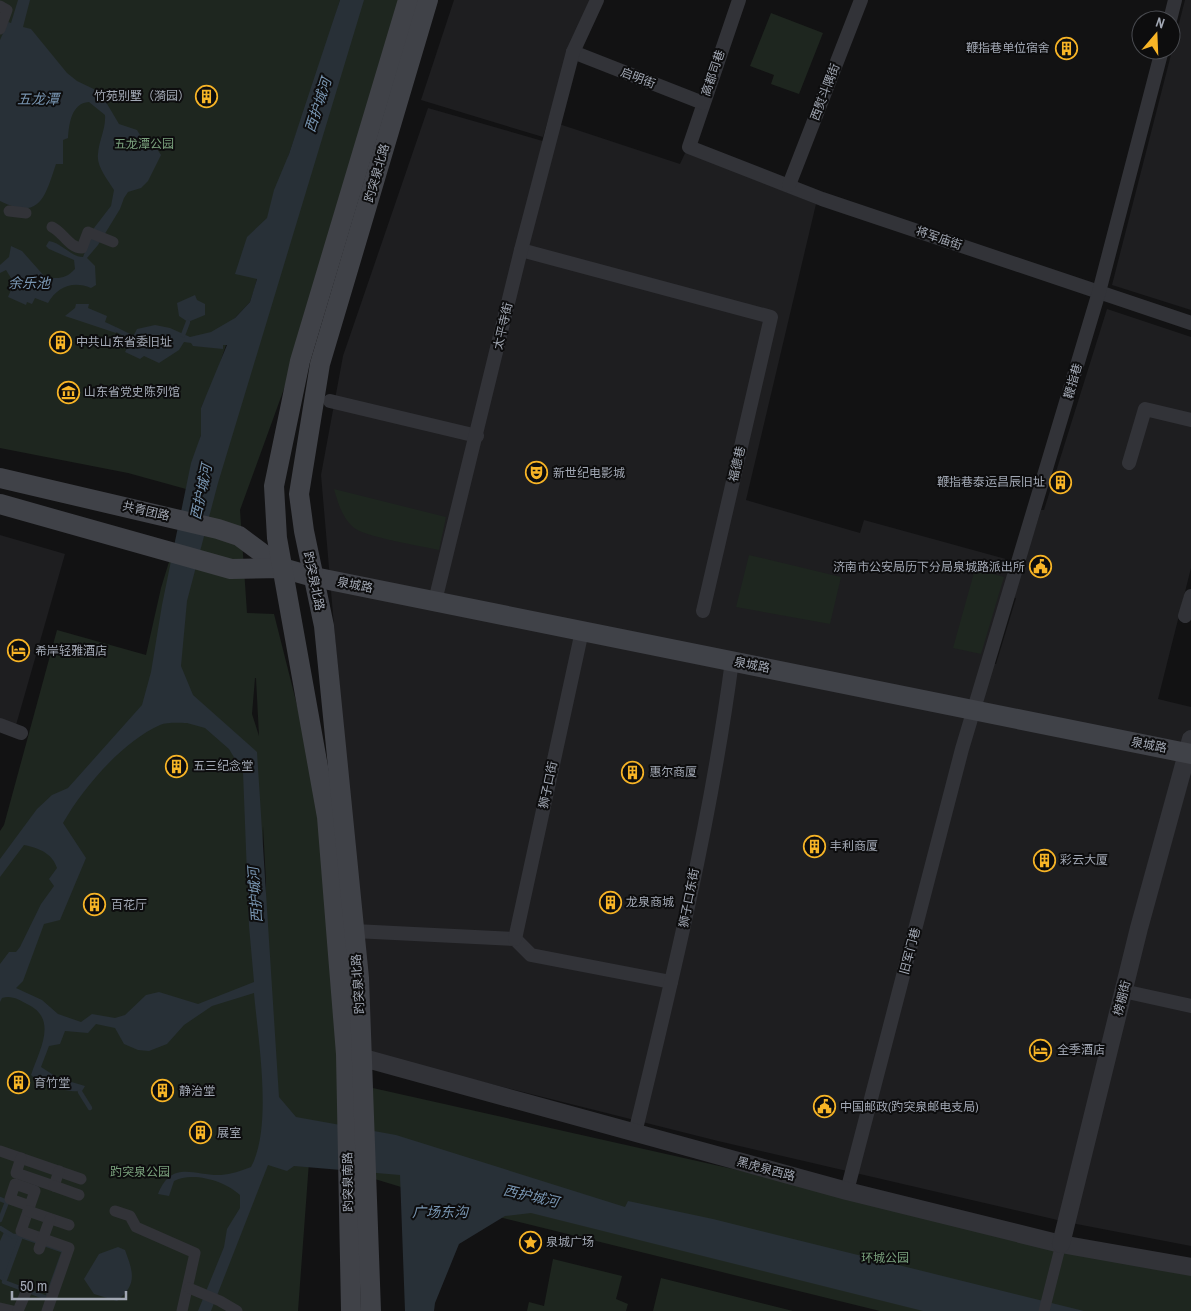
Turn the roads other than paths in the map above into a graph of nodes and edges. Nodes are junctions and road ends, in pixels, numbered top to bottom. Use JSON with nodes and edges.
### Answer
{"nodes":[{"id":1,"x":408,"y":0,"type":"edge"},
{"id":2,"x":428,"y":0,"type":"edge"},
{"id":3,"x":597,"y":0,"type":"edge"},
{"id":4,"x":739,"y":0,"type":"edge"},
{"id":5,"x":861,"y":0,"type":"edge"},
{"id":6,"x":0,"y":6,"type":"edge"},
{"id":7,"x":0,"y":29,"type":"edge"},
{"id":8,"x":573,"y":52,"type":"junction"},
{"id":9,"x":1159,"y":60,"type":"edge"},
{"id":10,"x":703,"y":103,"type":"junction"},
{"id":11,"x":688,"y":147,"type":"joint"},
{"id":12,"x":789,"y":184,"type":"junction"},
{"id":13,"x":9,"y":211,"type":"dead end"},
{"id":14,"x":26,"y":213,"type":"dead end"},
{"id":15,"x":52,"y":227,"type":"dead end"},
{"id":16,"x":109,"y":240,"type":"dead end"},
{"id":17,"x":521,"y":250,"type":"junction"},
{"id":18,"x":1099,"y":292,"type":"junction"},
{"id":19,"x":1191,"y":323,"type":"edge"},
{"id":20,"x":330,"y":401,"type":"dead end"},
{"id":21,"x":1191,"y":420,"type":"edge"},
{"id":22,"x":477,"y":436,"type":"junction"},
{"id":23,"x":1129,"y":463,"type":"dead end"},
{"id":24,"x":0,"y":478,"type":"edge"},
{"id":25,"x":0,"y":504,"type":"edge"},
{"id":26,"x":282,"y":568,"type":"junction"},
{"id":27,"x":314,"y":577,"type":"junction"},
{"id":28,"x":1191,"y":596,"type":"edge"},
{"id":29,"x":435,"y":602,"type":"junction"},
{"id":30,"x":703,"y":611,"type":"dead end"},
{"id":31,"x":1186,"y":616,"type":"dead end"},
{"id":32,"x":582,"y":631,"type":"junction"},
{"id":33,"x":732,"y":661,"type":"junction"},
{"id":34,"x":973,"y":710,"type":"junction"},
{"id":35,"x":0,"y":725,"type":"edge"},
{"id":36,"x":21,"y":733,"type":"dead end"},
{"id":37,"x":1190,"y":748,"type":"edge"},
{"id":38,"x":354,"y":931,"type":"junction"},
{"id":39,"x":515,"y":939,"type":"junction"},
{"id":40,"x":671,"y":982,"type":"junction"},
{"id":41,"x":1124,"y":991,"type":"junction"},
{"id":42,"x":1191,"y":1006,"type":"edge"},
{"id":43,"x":354,"y":1056,"type":"junction"},
{"id":44,"x":634,"y":1133,"type":"junction"},
{"id":45,"x":0,"y":1151,"type":"edge"},
{"id":46,"x":22,"y":1158,"type":"junction"},
{"id":47,"x":59,"y":1171,"type":"junction"},
{"id":48,"x":357,"y":1178,"type":"junction"},
{"id":49,"x":81,"y":1179,"type":"dead end"},
{"id":50,"x":54,"y":1186,"type":"junction"},
{"id":51,"x":848,"y":1192,"type":"junction"},
{"id":52,"x":79,"y":1195,"type":"dead end"},
{"id":53,"x":115,"y":1211,"type":"dead end"},
{"id":54,"x":50,"y":1219,"type":"junction"},
{"id":55,"x":69,"y":1226,"type":"dead end"},
{"id":56,"x":41,"y":1244,"type":"junction"},
{"id":57,"x":1061,"y":1244,"type":"junction"},
{"id":58,"x":1191,"y":1267,"type":"edge"},
{"id":59,"x":189,"y":1288,"type":"junction"},
{"id":60,"x":27,"y":1289,"type":"dead end"},
{"id":61,"x":0,"y":1308,"type":"edge"},
{"id":62,"x":13,"y":1311,"type":"edge"},
{"id":63,"x":18,"y":1311,"type":"edge"},
{"id":64,"x":48,"y":1311,"type":"edge"},
{"id":65,"x":182,"y":1311,"type":"edge"},
{"id":66,"x":237,"y":1311,"type":"edge"},
{"id":67,"x":351,"y":1311,"type":"edge"},
{"id":68,"x":371,"y":1311,"type":"edge"},
{"id":69,"x":1044,"y":1311,"type":"edge"}],
"edges":[{"from":1,"to":26,"type":"main road","name":"趵突泉北路"},
{"from":2,"to":27,"type":"main road","name":"趵突泉北路"},
{"from":3,"to":8,"type":"street","name":"太平寺街"},
{"from":4,"to":10,"type":"street","name":"高都司巷"},
{"from":5,"to":12,"type":"street","name":"西熨斗隅街"},
{"from":6,"to":7,"type":"street"},
{"from":8,"to":10,"type":"street","name":"启明街"},
{"from":8,"to":17,"type":"street","name":"太平寺街"},
{"from":9,"to":18,"type":"street","name":"鞭指巷"},
{"from":10,"to":11,"type":"street","name":"高都司巷"},
{"from":11,"to":12,"type":"street","name":"将军庙街"},
{"from":12,"to":18,"type":"street","name":"将军庙街"},
{"from":13,"to":14,"type":"street"},
{"from":15,"to":16,"type":"street"},
{"from":17,"to":22,"type":"street","name":"太平寺街"},
{"from":17,"to":30,"type":"street","name":"福德巷"},
{"from":18,"to":19,"type":"street","name":"将军庙街"},
{"from":18,"to":34,"type":"street","name":"鞭指巷"},
{"from":20,"to":22,"type":"street"},
{"from":21,"to":23,"type":"street"},
{"from":22,"to":29,"type":"street","name":"太平寺街"},
{"from":24,"to":26,"type":"main road","name":"共青团路"},
{"from":25,"to":26,"type":"main road","name":"共青团路"},
{"from":26,"to":27,"type":"main road","name":"共青团路"},
{"from":26,"to":43,"type":"main road","name":"趵突泉北路"},
{"from":27,"to":29,"type":"main road","name":"泉城路"},
{"from":27,"to":38,"type":"main road","name":"趵突泉北路"},
{"from":28,"to":31,"type":"street"},
{"from":29,"to":32,"type":"main road","name":"泉城路"},
{"from":32,"to":33,"type":"main road","name":"泉城路"},
{"from":32,"to":39,"type":"street","name":"狮子口街"},
{"from":33,"to":34,"type":"main road","name":"泉城路"},
{"from":33,"to":40,"type":"street","name":"狮子口东街"},
{"from":34,"to":37,"type":"main road","name":"泉城路"},
{"from":34,"to":51,"type":"street","name":"旧军门巷"},
{"from":35,"to":36,"type":"street"},
{"from":37,"to":41,"type":"street","name":"榜棚街"},
{"from":38,"to":39,"type":"street"},
{"from":38,"to":43,"type":"main road","name":"趵突泉北路"},
{"from":39,"to":40,"type":"street"},
{"from":40,"to":44,"type":"street","name":"狮子口东街"},
{"from":41,"to":42,"type":"street"},
{"from":41,"to":57,"type":"street","name":"榜棚街"},
{"from":43,"to":44,"type":"street","name":"黑虎泉西路"},
{"from":43,"to":48,"type":"main road","name":"趵突泉南路"},
{"from":44,"to":51,"type":"street","name":"黑虎泉西路"},
{"from":45,"to":46,"type":"street"},
{"from":46,"to":47,"type":"street"},
{"from":46,"to":50,"type":"street"},
{"from":47,"to":49,"type":"street"},
{"from":47,"to":50,"type":"street"},
{"from":48,"to":67,"type":"main road","name":"趵突泉南路"},
{"from":48,"to":68,"type":"main road","name":"趵突泉南路"},
{"from":50,"to":52,"type":"street"},
{"from":51,"to":57,"type":"street","name":"黑虎泉西路"},
{"from":53,"to":59,"type":"street"},
{"from":54,"to":55,"type":"street"},
{"from":54,"to":56,"type":"street"},
{"from":54,"to":56,"type":"street"},
{"from":56,"to":64,"type":"street"},
{"from":57,"to":58,"type":"street","name":"黑虎泉西路"},
{"from":57,"to":69,"type":"street"},
{"from":59,"to":65,"type":"street"},
{"from":59,"to":66,"type":"street"},
{"from":60,"to":63,"type":"street"},
{"from":61,"to":62,"type":"street"}]}
